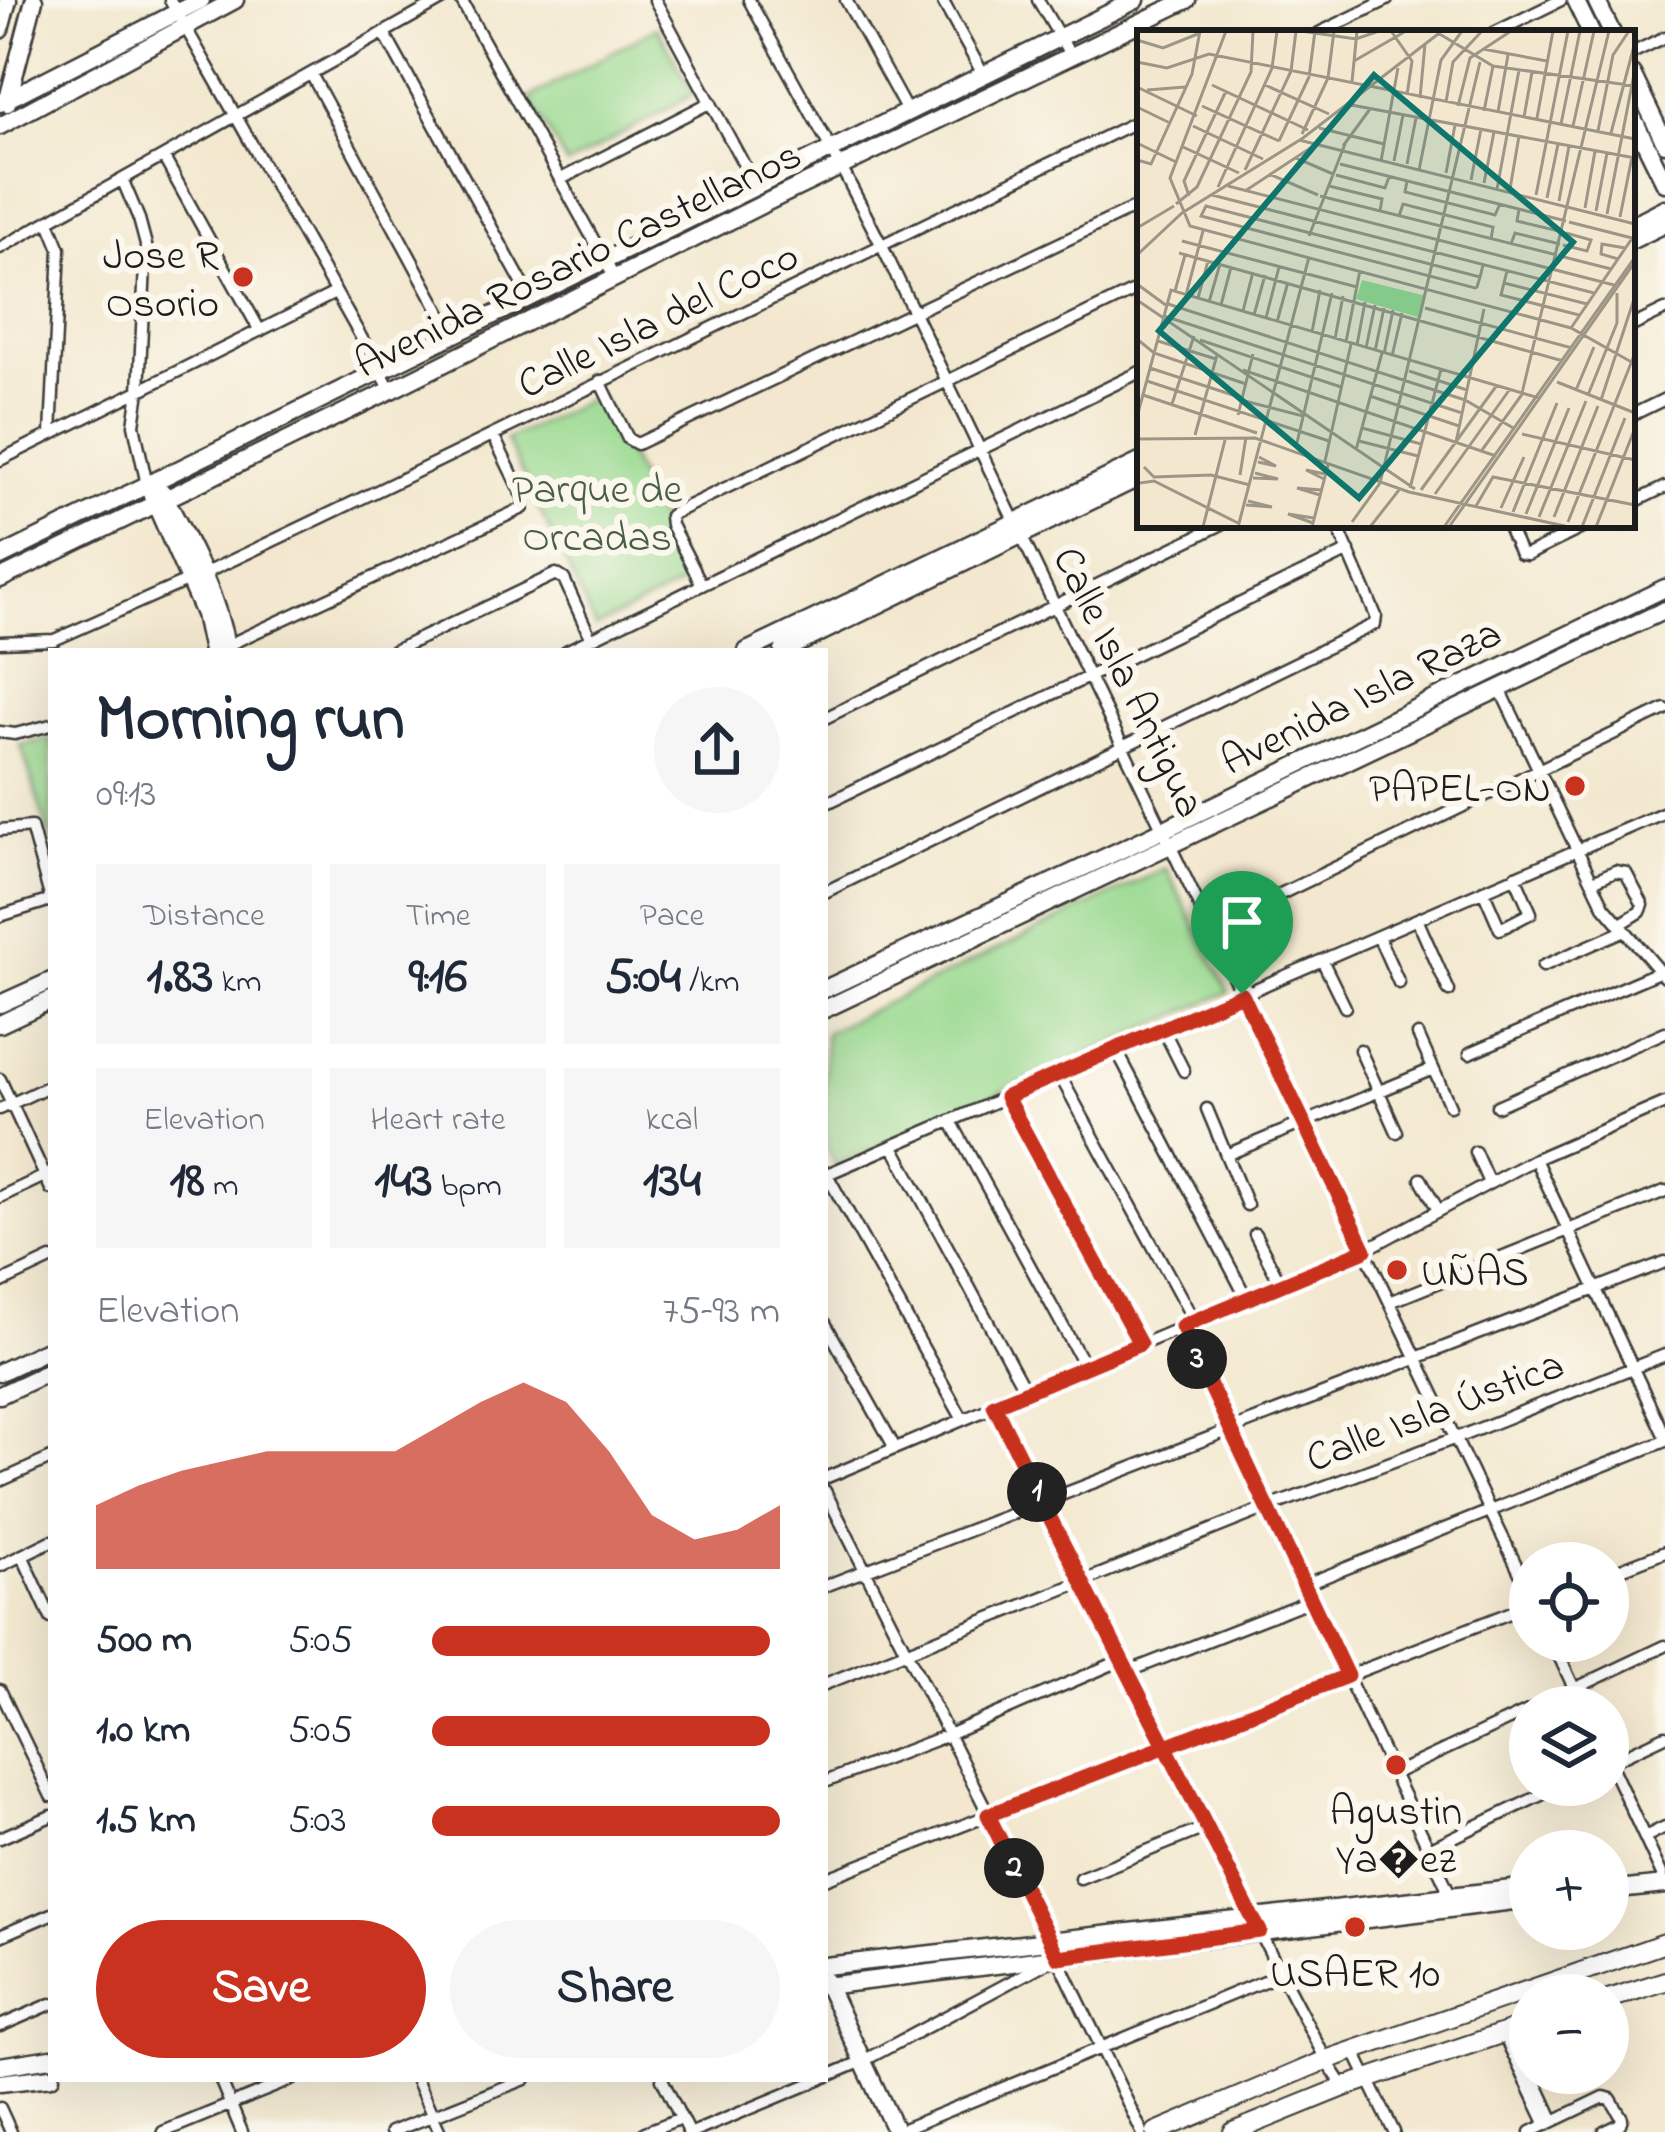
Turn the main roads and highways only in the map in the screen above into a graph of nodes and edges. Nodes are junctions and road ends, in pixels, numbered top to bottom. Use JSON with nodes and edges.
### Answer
{"nodes":[{"id":1,"x":1665,"y":1943,"type":"edge"},
{"id":2,"x":1665,"y":1981,"type":"edge"},
{"id":3,"x":1629,"y":1992,"type":"edge"},
{"id":4,"x":1509,"y":2031,"type":"edge"},
{"id":5,"x":1156,"y":2132,"type":"edge"},
{"id":6,"x":1233,"y":2132,"type":"edge"}],
"edges":[{"from":1,"to":5,"type":"main road"},
{"from":2,"to":3,"type":"main road"},
{"from":4,"to":6,"type":"main road"}]}
